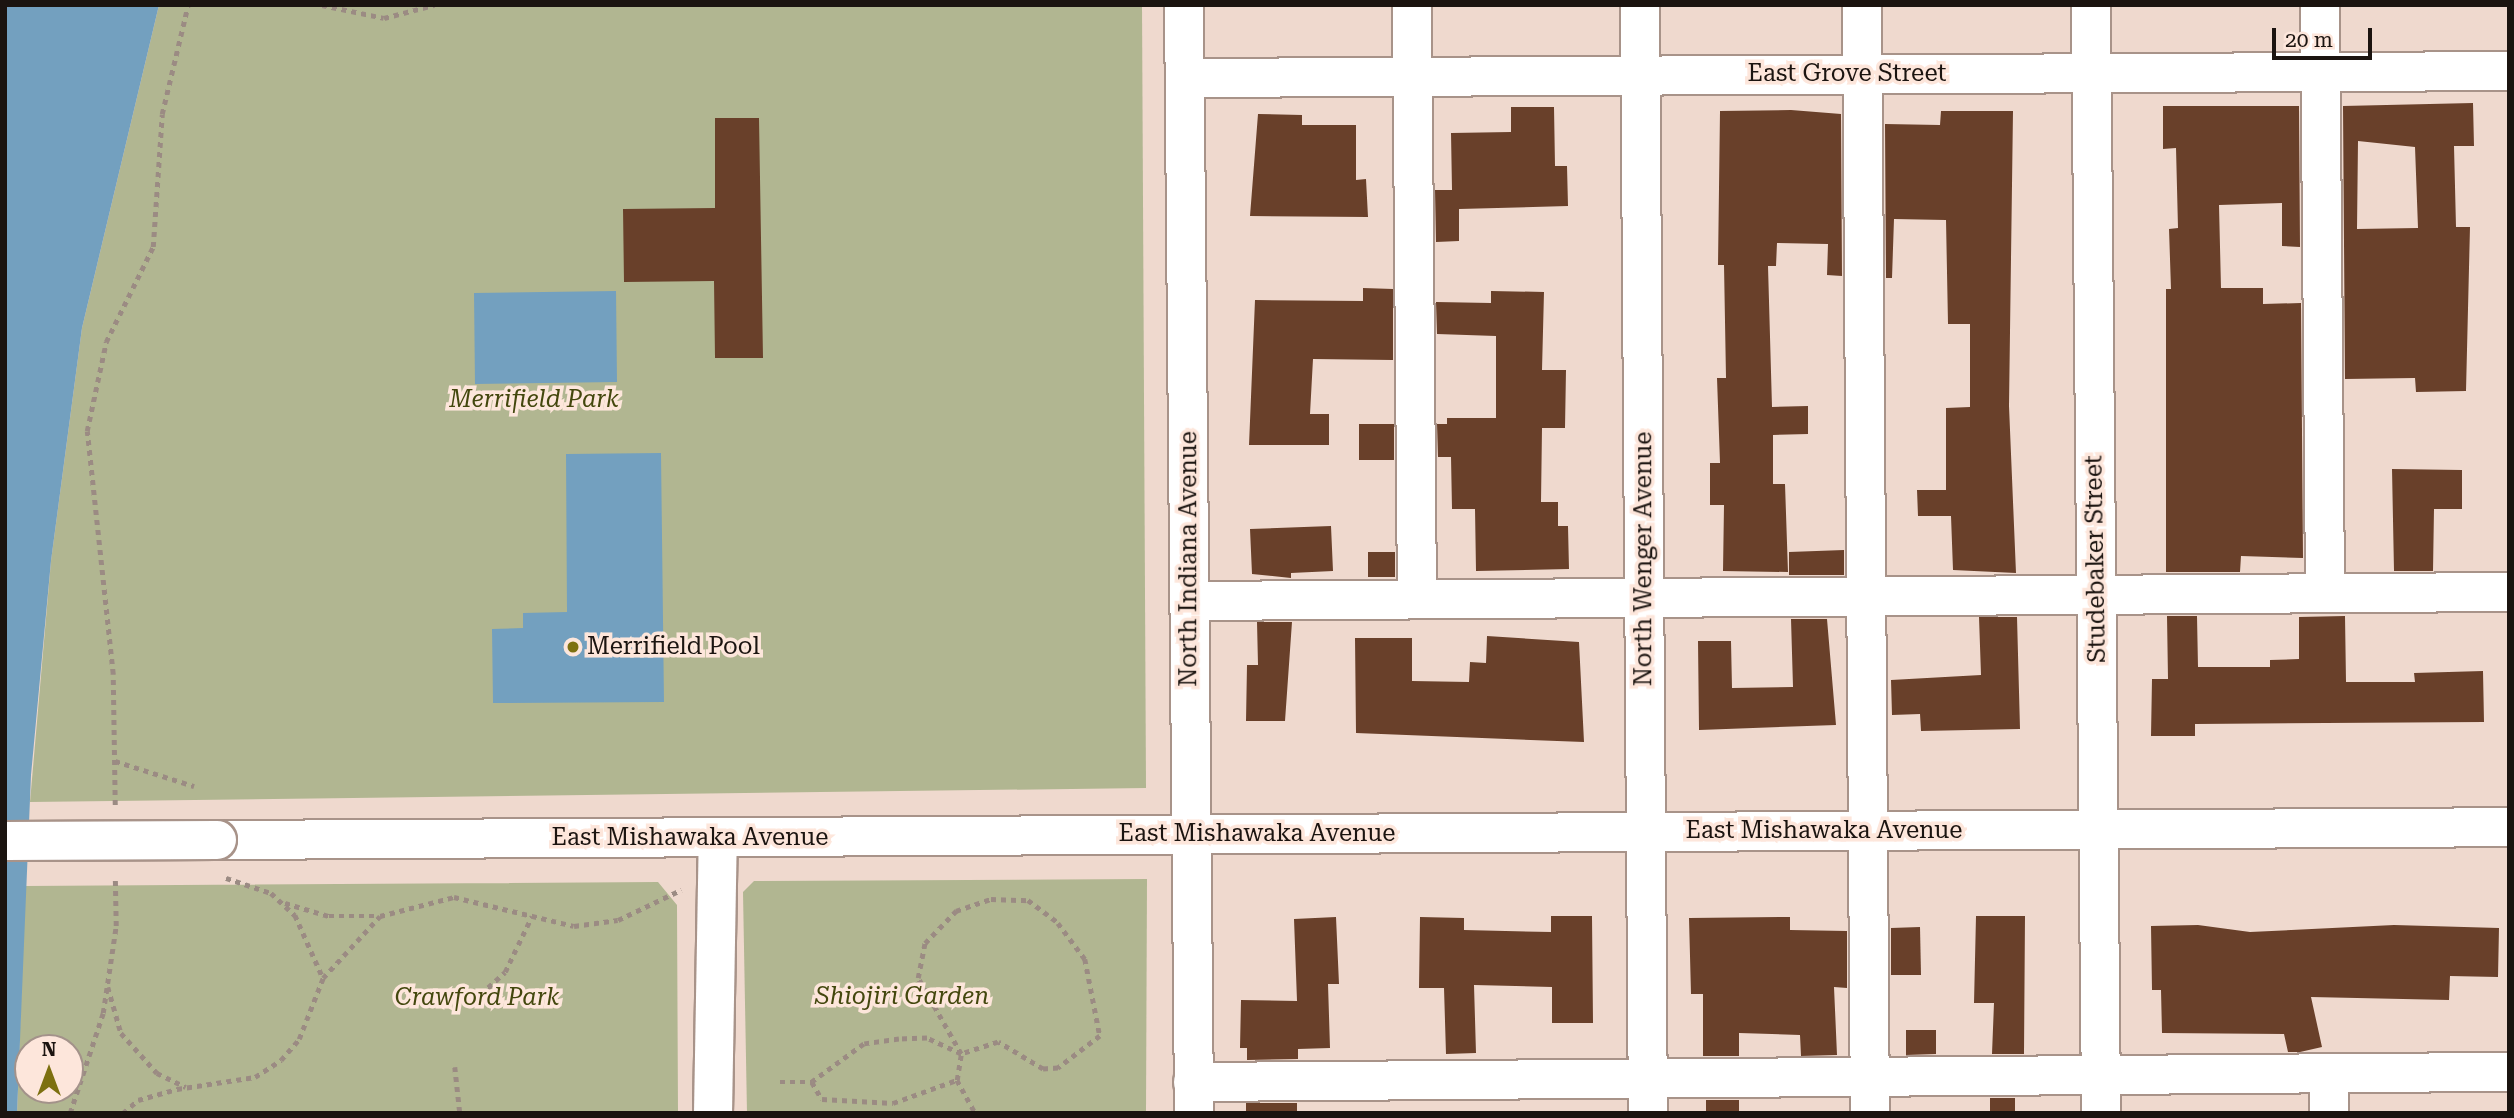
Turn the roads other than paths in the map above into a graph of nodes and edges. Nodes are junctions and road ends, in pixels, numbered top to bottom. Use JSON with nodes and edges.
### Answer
{"nodes":[{"id":1,"x":1184,"y":5,"type":"edge"},
{"id":2,"x":1412,"y":5,"type":"edge"},
{"id":3,"x":1640,"y":5,"type":"edge"},
{"id":4,"x":1862,"y":5,"type":"edge"},
{"id":5,"x":2091,"y":5,"type":"edge"},
{"id":6,"x":2320,"y":5,"type":"edge"},
{"id":7,"x":2509,"y":71,"type":"edge"},
{"id":8,"x":2322,"y":72,"type":"junction"},
{"id":9,"x":2091,"y":73,"type":"junction"},
{"id":10,"x":1861,"y":74,"type":"junction"},
{"id":11,"x":1641,"y":75,"type":"junction"},
{"id":12,"x":1413,"y":76,"type":"junction"},
{"id":13,"x":1185,"y":78,"type":"junction"},
{"id":14,"x":2509,"y":592,"type":"edge"},
{"id":15,"x":2325,"y":593,"type":"junction"},
{"id":16,"x":2097,"y":595,"type":"junction"},
{"id":17,"x":1868,"y":597,"type":"junction"},
{"id":18,"x":1644,"y":598,"type":"junction"},
{"id":19,"x":1417,"y":599,"type":"junction"},
{"id":20,"x":1189,"y":601,"type":"junction"},
{"id":21,"x":2509,"y":827,"type":"edge"},
{"id":22,"x":2099,"y":829,"type":"junction"},
{"id":23,"x":1869,"y":831,"type":"junction"},
{"id":24,"x":1646,"y":832,"type":"junction"},
{"id":25,"x":1191,"y":835,"type":"junction"},
{"id":26,"x":718,"y":837,"type":"junction"},
{"id":27,"x":5,"y":841,"type":"edge"},
{"id":28,"x":2509,"y":1072,"type":"edge"},
{"id":29,"x":2329,"y":1073,"type":"junction"},
{"id":30,"x":1647,"y":1095,"type":"edge"},
{"id":31,"x":1870,"y":1095,"type":"edge"},
{"id":32,"x":2100,"y":1095,"type":"edge"},
{"id":33,"x":1194,"y":1098,"type":"edge"},
{"id":34,"x":713,"y":1113,"type":"edge"},
{"id":35,"x":2329,"y":1113,"type":"edge"}],
"edges":[{"from":1,"to":13,"type":"street","name":"North Indiana Avenue"},
{"from":2,"to":12,"type":"street"},
{"from":3,"to":11,"type":"street","name":"North Wenger Avenue"},
{"from":4,"to":10,"type":"street"},
{"from":5,"to":9,"type":"street","name":"Studebaker Street"},
{"from":6,"to":8,"type":"street"},
{"from":7,"to":8,"type":"street","name":"East Grove Street"},
{"from":8,"to":9,"type":"street","name":"East Grove Street"},
{"from":8,"to":15,"type":"street"},
{"from":9,"to":10,"type":"street","name":"East Grove Street"},
{"from":9,"to":16,"type":"street","name":"Studebaker Street"},
{"from":10,"to":11,"type":"street","name":"East Grove Street"},
{"from":10,"to":17,"type":"street"},
{"from":11,"to":12,"type":"street","name":"East Grove Street"},
{"from":11,"to":18,"type":"street","name":"North Wenger Avenue"},
{"from":12,"to":13,"type":"street","name":"East Grove Street"},
{"from":12,"to":19,"type":"street"},
{"from":13,"to":20,"type":"street","name":"North Indiana Avenue"},
{"from":14,"to":15,"type":"street"},
{"from":15,"to":16,"type":"street"},
{"from":16,"to":17,"type":"street"},
{"from":16,"to":22,"type":"street","name":"Studebaker Street"},
{"from":17,"to":18,"type":"street"},
{"from":17,"to":23,"type":"street"},
{"from":18,"to":19,"type":"street"},
{"from":18,"to":24,"type":"street","name":"North Wenger Avenue"},
{"from":19,"to":20,"type":"street"},
{"from":20,"to":25,"type":"street","name":"North Indiana Avenue"},
{"from":21,"to":22,"type":"street","name":"East Mishawaka Avenue"},
{"from":22,"to":23,"type":"street","name":"East Mishawaka Avenue"},
{"from":22,"to":32,"type":"street","name":"Studebaker Street"},
{"from":23,"to":24,"type":"street","name":"East Mishawaka Avenue"},
{"from":23,"to":31,"type":"street"},
{"from":24,"to":25,"type":"street","name":"East Mishawaka Avenue"},
{"from":24,"to":30,"type":"street","name":"North Wenger Avenue"},
{"from":25,"to":26,"type":"street","name":"East Mishawaka Avenue"},
{"from":25,"to":33,"type":"street","name":"North Indiana Avenue"},
{"from":26,"to":27,"type":"street","name":"East Mishawaka Avenue","bridge":true},
{"from":26,"to":34,"type":"street"},
{"from":28,"to":29,"type":"street"},
{"from":29,"to":32,"type":"street"},
{"from":29,"to":35,"type":"street"},
{"from":30,"to":31,"type":"street"},
{"from":30,"to":33,"type":"street"},
{"from":31,"to":32,"type":"street"}]}
